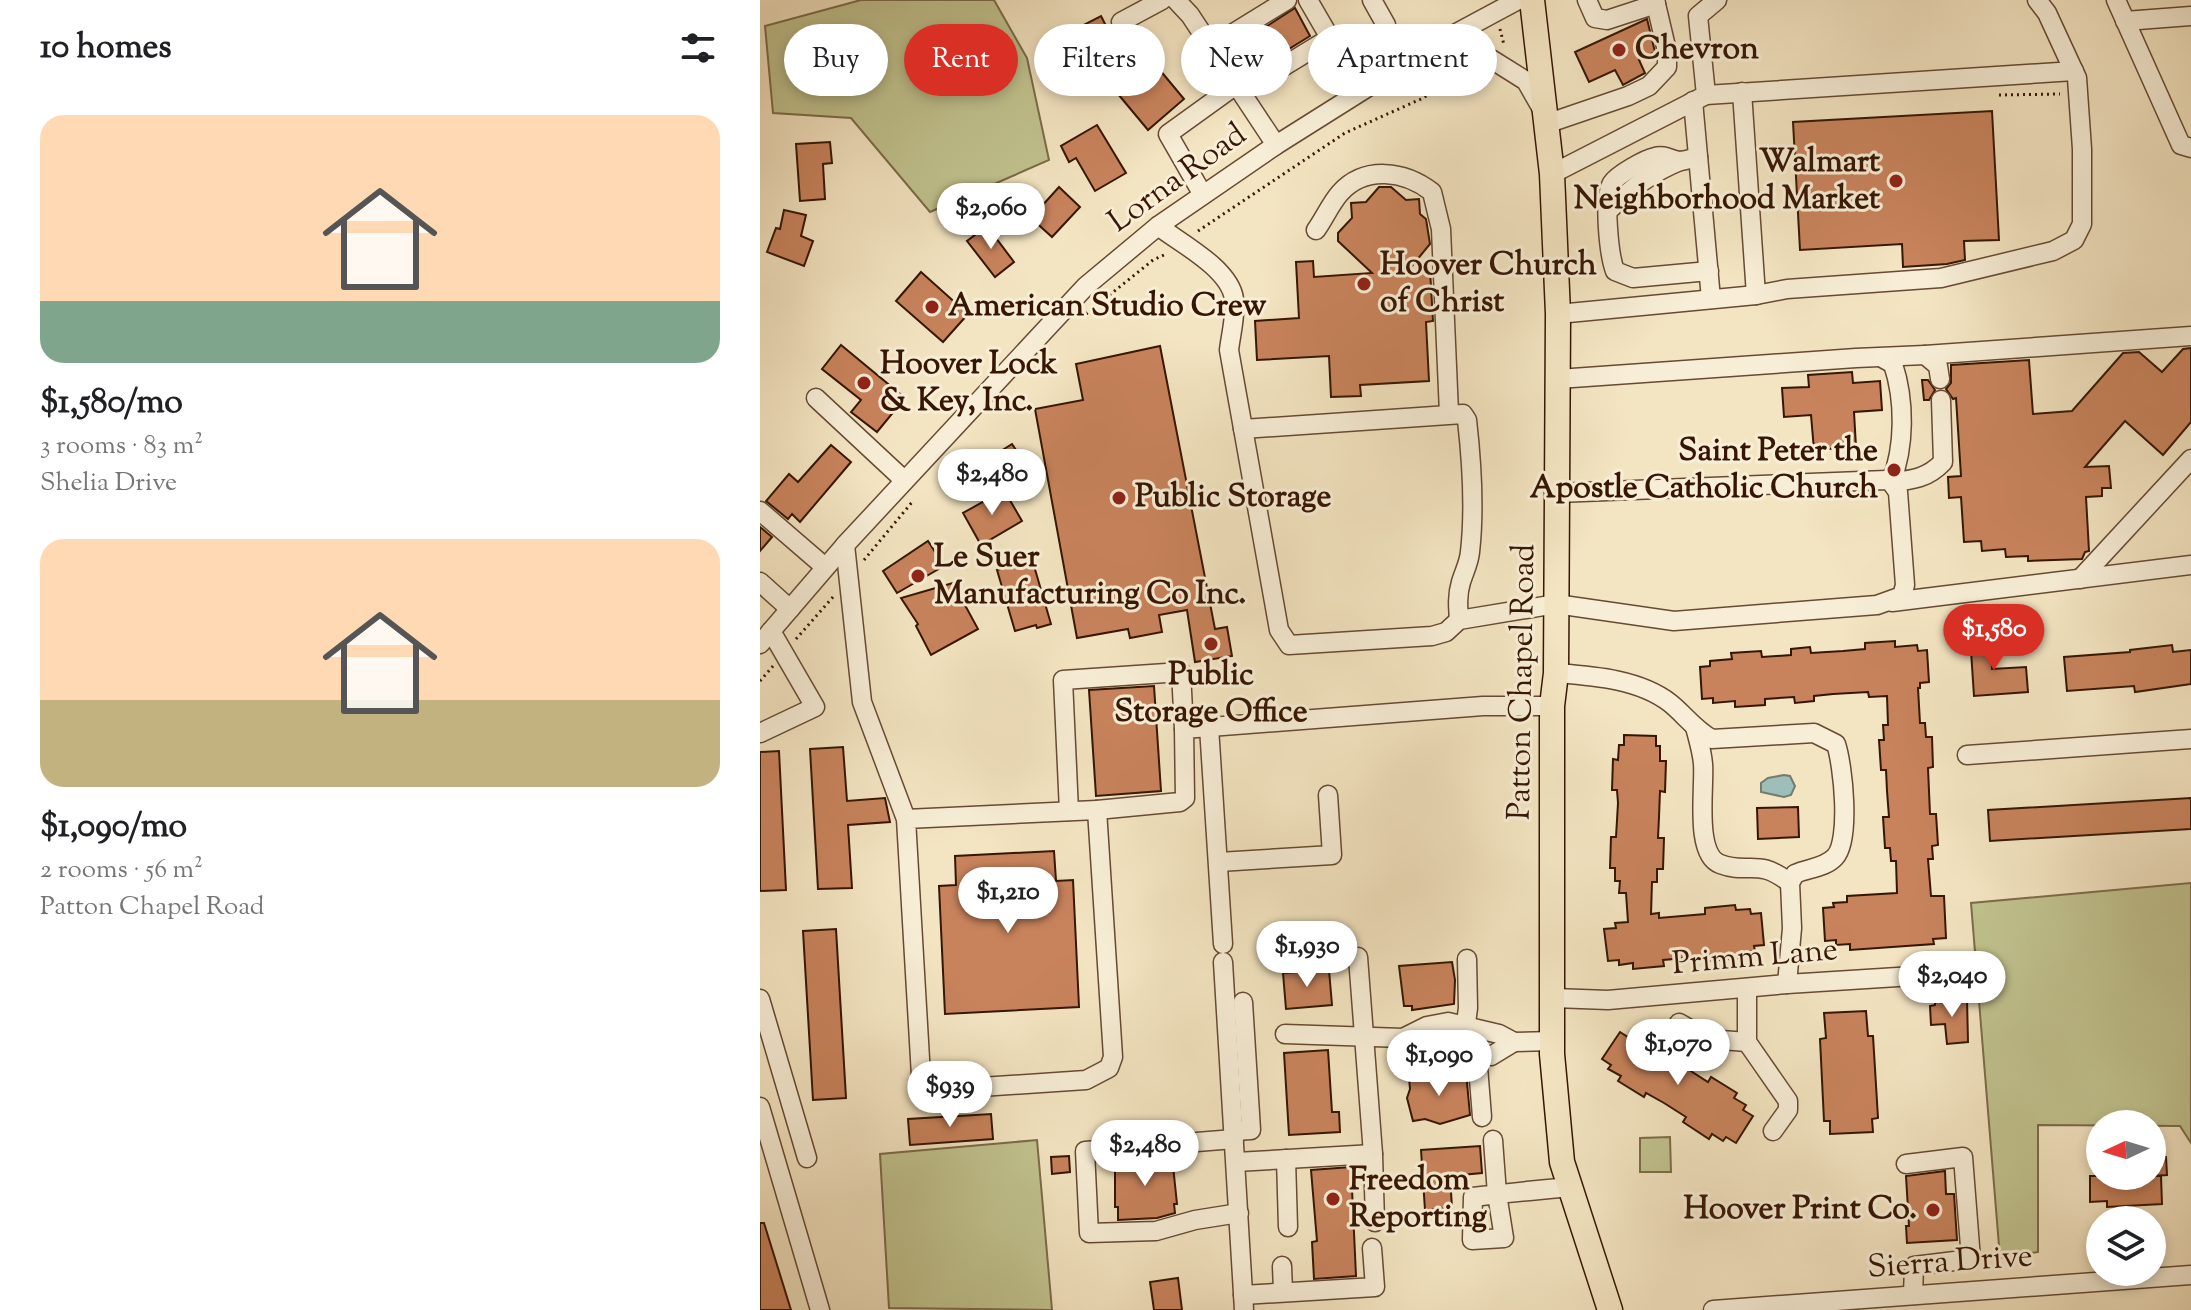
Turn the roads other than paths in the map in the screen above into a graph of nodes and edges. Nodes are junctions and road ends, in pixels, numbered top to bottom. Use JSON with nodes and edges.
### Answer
{"nodes":[{"id":1,"x":1162,"y":0,"type":"edge"},
{"id":2,"x":1287,"y":0,"type":"edge"},
{"id":3,"x":1308,"y":0,"type":"edge"},
{"id":4,"x":1372,"y":0,"type":"edge"},
{"id":5,"x":1518,"y":0,"type":"edge"},
{"id":6,"x":1532,"y":0,"type":"edge"},
{"id":7,"x":1587,"y":0,"type":"edge"},
{"id":8,"x":1717,"y":0,"type":"edge"},
{"id":9,"x":2037,"y":0,"type":"edge"},
{"id":10,"x":2116,"y":0,"type":"edge"},
{"id":11,"x":1656,"y":2,"type":"edge"},
{"id":12,"x":1184,"y":3,"type":"edge"},
{"id":13,"x":2191,"y":16,"type":"edge"},
{"id":14,"x":2125,"y":21,"type":"junction"},
{"id":15,"x":1121,"y":22,"type":"dead end"},
{"id":16,"x":1197,"y":24,"type":"edge"},
{"id":17,"x":1250,"y":24,"type":"edge"},
{"id":18,"x":1385,"y":24,"type":"edge"},
{"id":19,"x":1473,"y":24,"type":"edge"},
{"id":20,"x":1292,"y":61,"type":"edge"},
{"id":21,"x":1497,"y":63,"type":"edge"},
{"id":22,"x":2074,"y":71,"type":"junction"},
{"id":23,"x":1742,"y":92,"type":"junction"},
{"id":24,"x":1221,"y":96,"type":"edge"},
{"id":25,"x":1243,"y":96,"type":"edge"},
{"id":26,"x":1354,"y":96,"type":"edge"},
{"id":27,"x":1700,"y":98,"type":"junction"},
{"id":28,"x":1546,"y":119,"type":"junction"},
{"id":29,"x":1276,"y":145,"type":"junction"},
{"id":30,"x":2191,"y":148,"type":"edge"},
{"id":31,"x":1689,"y":159,"type":"junction"},
{"id":32,"x":1552,"y":174,"type":"junction"},
{"id":33,"x":1203,"y":195,"type":"junction"},
{"id":34,"x":1158,"y":226,"type":"junction"},
{"id":35,"x":1316,"y":230,"type":"dead end"},
{"id":36,"x":1709,"y":271,"type":"junction"},
{"id":37,"x":1756,"y":295,"type":"junction"},
{"id":38,"x":1711,"y":299,"type":"junction"},
{"id":39,"x":1558,"y":314,"type":"junction"},
{"id":40,"x":2191,"y":336,"type":"edge"},
{"id":41,"x":1925,"y":355,"type":"junction"},
{"id":42,"x":1884,"y":359,"type":"junction"},
{"id":43,"x":1558,"y":379,"type":"junction"},
{"id":44,"x":1940,"y":379,"type":"dead end"},
{"id":45,"x":816,"y":398,"type":"dead end"},
{"id":46,"x":1941,"y":400,"type":"dead end"},
{"id":47,"x":1449,"y":413,"type":"junction"},
{"id":48,"x":1243,"y":429,"type":"junction"},
{"id":49,"x":2191,"y":459,"type":"edge"},
{"id":50,"x":904,"y":480,"type":"junction"},
{"id":51,"x":1891,"y":482,"type":"junction"},
{"id":52,"x":1557,"y":493,"type":"junction"},
{"id":53,"x":760,"y":511,"type":"edge"},
{"id":54,"x":845,"y":545,"type":"junction"},
{"id":55,"x":2191,"y":565,"type":"edge"},
{"id":56,"x":825,"y":567,"type":"junction"},
{"id":57,"x":2080,"y":579,"type":"junction"},
{"id":58,"x":764,"y":592,"type":"edge"},
{"id":59,"x":1892,"y":602,"type":"junction"},
{"id":60,"x":1556,"y":604,"type":"junction"},
{"id":61,"x":790,"y":609,"type":"junction"},
{"id":62,"x":1459,"y":620,"type":"junction"},
{"id":63,"x":766,"y":637,"type":"edge"},
{"id":64,"x":1556,"y":673,"type":"junction"},
{"id":65,"x":1552,"y":706,"type":"junction"},
{"id":66,"x":1209,"y":727,"type":"junction"},
{"id":67,"x":1695,"y":727,"type":"junction"},
{"id":68,"x":1184,"y":729,"type":"junction"},
{"id":69,"x":760,"y":733,"type":"edge"},
{"id":70,"x":2191,"y":739,"type":"edge"},
{"id":71,"x":1967,"y":755,"type":"dead end"},
{"id":72,"x":1328,"y":795,"type":"dead end"},
{"id":73,"x":1097,"y":810,"type":"junction"},
{"id":74,"x":1069,"y":811,"type":"junction"},
{"id":75,"x":906,"y":819,"type":"junction"},
{"id":76,"x":1219,"y":862,"type":"junction"},
{"id":77,"x":1790,"y":883,"type":"junction"},
{"id":78,"x":1358,"y":957,"type":"dead end"},
{"id":79,"x":1467,"y":959,"type":"dead end"},
{"id":80,"x":1961,"y":973,"type":"dead end"},
{"id":81,"x":1787,"y":984,"type":"junction"},
{"id":82,"x":1747,"y":988,"type":"junction"},
{"id":83,"x":1554,"y":998,"type":"junction"},
{"id":84,"x":760,"y":999,"type":"edge"},
{"id":85,"x":1243,"y":1002,"type":"dead end"},
{"id":86,"x":1679,"y":1023,"type":"dead end"},
{"id":87,"x":1464,"y":1026,"type":"junction"},
{"id":88,"x":1285,"y":1034,"type":"dead end"},
{"id":89,"x":1364,"y":1035,"type":"junction"},
{"id":90,"x":1403,"y":1038,"type":"junction"},
{"id":91,"x":1553,"y":1041,"type":"junction"},
{"id":92,"x":1514,"y":1042,"type":"junction"},
{"id":93,"x":1747,"y":1042,"type":"junction"},
{"id":94,"x":1471,"y":1053,"type":"junction"},
{"id":95,"x":760,"y":1107,"type":"edge"},
{"id":96,"x":1482,"y":1117,"type":"dead end"},
{"id":97,"x":1773,"y":1131,"type":"dead end"},
{"id":98,"x":1234,"y":1135,"type":"junction"},
{"id":99,"x":1493,"y":1140,"type":"dead end"},
{"id":100,"x":1373,"y":1154,"type":"junction"},
{"id":101,"x":807,"y":1158,"type":"dead end"},
{"id":102,"x":1286,"y":1159,"type":"junction"},
{"id":103,"x":1236,"y":1162,"type":"junction"},
{"id":104,"x":1906,"y":1164,"type":"dead end"},
{"id":105,"x":1570,"y":1187,"type":"junction"},
{"id":106,"x":1497,"y":1194,"type":"junction"},
{"id":107,"x":1239,"y":1213,"type":"junction"},
{"id":108,"x":1375,"y":1222,"type":"dead end"},
{"id":109,"x":1288,"y":1227,"type":"dead end"},
{"id":110,"x":1372,"y":1248,"type":"dead end"},
{"id":111,"x":1282,"y":1266,"type":"dead end"},
{"id":112,"x":2191,"y":1275,"type":"edge"},
{"id":113,"x":1283,"y":1291,"type":"junction"},
{"id":114,"x":1913,"y":1295,"type":"junction"},
{"id":115,"x":1244,"y":1302,"type":"edge"},
{"id":116,"x":1935,"y":1302,"type":"edge"},
{"id":117,"x":1858,"y":1305,"type":"edge"},
{"id":118,"x":820,"y":1310,"type":"edge"},
{"id":119,"x":1610,"y":1310,"type":"edge"},
{"id":120,"x":1713,"y":1310,"type":"edge"}],
"edges":[{"from":1,"to":15,"type":"street"},
{"from":2,"to":17,"type":"street"},
{"from":3,"to":20,"type":"street"},
{"from":4,"to":18,"type":"street"},
{"from":5,"to":19,"type":"street","name":"Lorna Road"},
{"from":6,"to":28,"type":"main road","name":"Patton Chapel Road"},
{"from":7,"to":11,"type":"street"},
{"from":8,"to":27,"type":"street"},
{"from":9,"to":22,"type":"street"},
{"from":10,"to":14,"type":"street"},
{"from":11,"to":28,"type":"street"},
{"from":12,"to":16,"type":"street"},
{"from":13,"to":14,"type":"street"},
{"from":14,"to":30,"type":"street"},
{"from":21,"to":28,"type":"street"},
{"from":22,"to":23,"type":"street"},
{"from":22,"to":37,"type":"street"},
{"from":23,"to":27,"type":"street"},
{"from":23,"to":37,"type":"street"},
{"from":24,"to":33,"type":"street"},
{"from":25,"to":29,"type":"street"},
{"from":26,"to":29,"type":"street","name":"Lorna Road"},
{"from":27,"to":31,"type":"street"},
{"from":27,"to":32,"type":"street"},
{"from":28,"to":32,"type":"main road","name":"Patton Chapel Road"},
{"from":29,"to":33,"type":"street","name":"Lorna Road"},
{"from":31,"to":36,"type":"street"},
{"from":31,"to":36,"type":"street"},
{"from":32,"to":39,"type":"main road","name":"Patton Chapel Road"},
{"from":33,"to":34,"type":"street","name":"Lorna Road"},
{"from":34,"to":48,"type":"street"},
{"from":34,"to":50,"type":"street","name":"Lorna Road"},
{"from":35,"to":47,"type":"street"},
{"from":36,"to":38,"type":"street"},
{"from":37,"to":38,"type":"street"},
{"from":38,"to":39,"type":"street"},
{"from":39,"to":43,"type":"main road","name":"Patton Chapel Road"},
{"from":40,"to":41,"type":"street"},
{"from":41,"to":42,"type":"street"},
{"from":41,"to":44,"type":"street"},
{"from":42,"to":43,"type":"street"},
{"from":42,"to":51,"type":"street"},
{"from":43,"to":52,"type":"main road","name":"Patton Chapel Road"},
{"from":45,"to":50,"type":"street"},
{"from":46,"to":51,"type":"street"},
{"from":47,"to":48,"type":"street"},
{"from":47,"to":62,"type":"street"},
{"from":48,"to":62,"type":"street"},
{"from":49,"to":57,"type":"street"},
{"from":50,"to":54,"type":"street","name":"Lorna Road"},
{"from":51,"to":52,"type":"street"},
{"from":51,"to":59,"type":"street"},
{"from":52,"to":60,"type":"main road","name":"Patton Chapel Road"},
{"from":53,"to":56,"type":"street"},
{"from":54,"to":56,"type":"street","name":"Lorna Road"},
{"from":54,"to":75,"type":"street"},
{"from":55,"to":57,"type":"street"},
{"from":56,"to":61,"type":"street","name":"Lorna Road"},
{"from":57,"to":59,"type":"street"},
{"from":58,"to":61,"type":"street"},
{"from":59,"to":60,"type":"street"},
{"from":60,"to":62,"type":"street"},
{"from":60,"to":64,"type":"main road","name":"Patton Chapel Road"},
{"from":61,"to":63,"type":"street","name":"Lorna Road"},
{"from":63,"to":69,"type":"street"},
{"from":64,"to":65,"type":"main road","name":"Patton Chapel Road"},
{"from":64,"to":67,"type":"street"},
{"from":65,"to":66,"type":"street"},
{"from":65,"to":83,"type":"main road","name":"Patton Chapel Road"},
{"from":66,"to":68,"type":"street"},
{"from":66,"to":76,"type":"street"},
{"from":67,"to":77,"type":"street"},
{"from":67,"to":77,"type":"street"},
{"from":68,"to":73,"type":"street"},
{"from":68,"to":74,"type":"street"},
{"from":70,"to":71,"type":"street"},
{"from":72,"to":76,"type":"street"},
{"from":73,"to":74,"type":"street"},
{"from":73,"to":75,"type":"street"},
{"from":74,"to":75,"type":"street"},
{"from":76,"to":98,"type":"street"},
{"from":77,"to":81,"type":"street"},
{"from":78,"to":89,"type":"street"},
{"from":79,"to":87,"type":"street"},
{"from":80,"to":81,"type":"street","name":"Primm Lane"},
{"from":81,"to":82,"type":"street","name":"Primm Lane"},
{"from":82,"to":83,"type":"street","name":"Primm Lane"},
{"from":82,"to":93,"type":"street"},
{"from":83,"to":91,"type":"main road","name":"Patton Chapel Road"},
{"from":84,"to":101,"type":"street"},
{"from":85,"to":98,"type":"street"},
{"from":86,"to":93,"type":"street"},
{"from":87,"to":90,"type":"street"},
{"from":87,"to":92,"type":"street"},
{"from":87,"to":94,"type":"street"},
{"from":88,"to":89,"type":"street"},
{"from":89,"to":90,"type":"street"},
{"from":89,"to":100,"type":"street"},
{"from":90,"to":94,"type":"street"},
{"from":91,"to":92,"type":"street"},
{"from":91,"to":105,"type":"main road","name":"Patton Chapel Road"},
{"from":92,"to":94,"type":"street"},
{"from":93,"to":97,"type":"street"},
{"from":94,"to":96,"type":"street"},
{"from":95,"to":118,"type":"street"},
{"from":98,"to":103,"type":"street"},
{"from":98,"to":107,"type":"street"},
{"from":99,"to":106,"type":"street"},
{"from":100,"to":102,"type":"street"},
{"from":100,"to":108,"type":"street"},
{"from":102,"to":103,"type":"street"},
{"from":102,"to":109,"type":"street"},
{"from":103,"to":107,"type":"street"},
{"from":104,"to":114,"type":"street"},
{"from":105,"to":106,"type":"street"},
{"from":105,"to":119,"type":"main road","name":"Patton Chapel Road"},
{"from":106,"to":106,"type":"street"},
{"from":107,"to":115,"type":"street"},
{"from":110,"to":113,"type":"street"},
{"from":111,"to":113,"type":"street"},
{"from":112,"to":116,"type":"street","name":"Sierra Drive"},
{"from":113,"to":115,"type":"street"},
{"from":114,"to":116,"type":"street","name":"Sierra Drive"},
{"from":114,"to":117,"type":"street","name":"Sierra Drive"},
{"from":117,"to":120,"type":"street","name":"Sierra Drive"}]}
